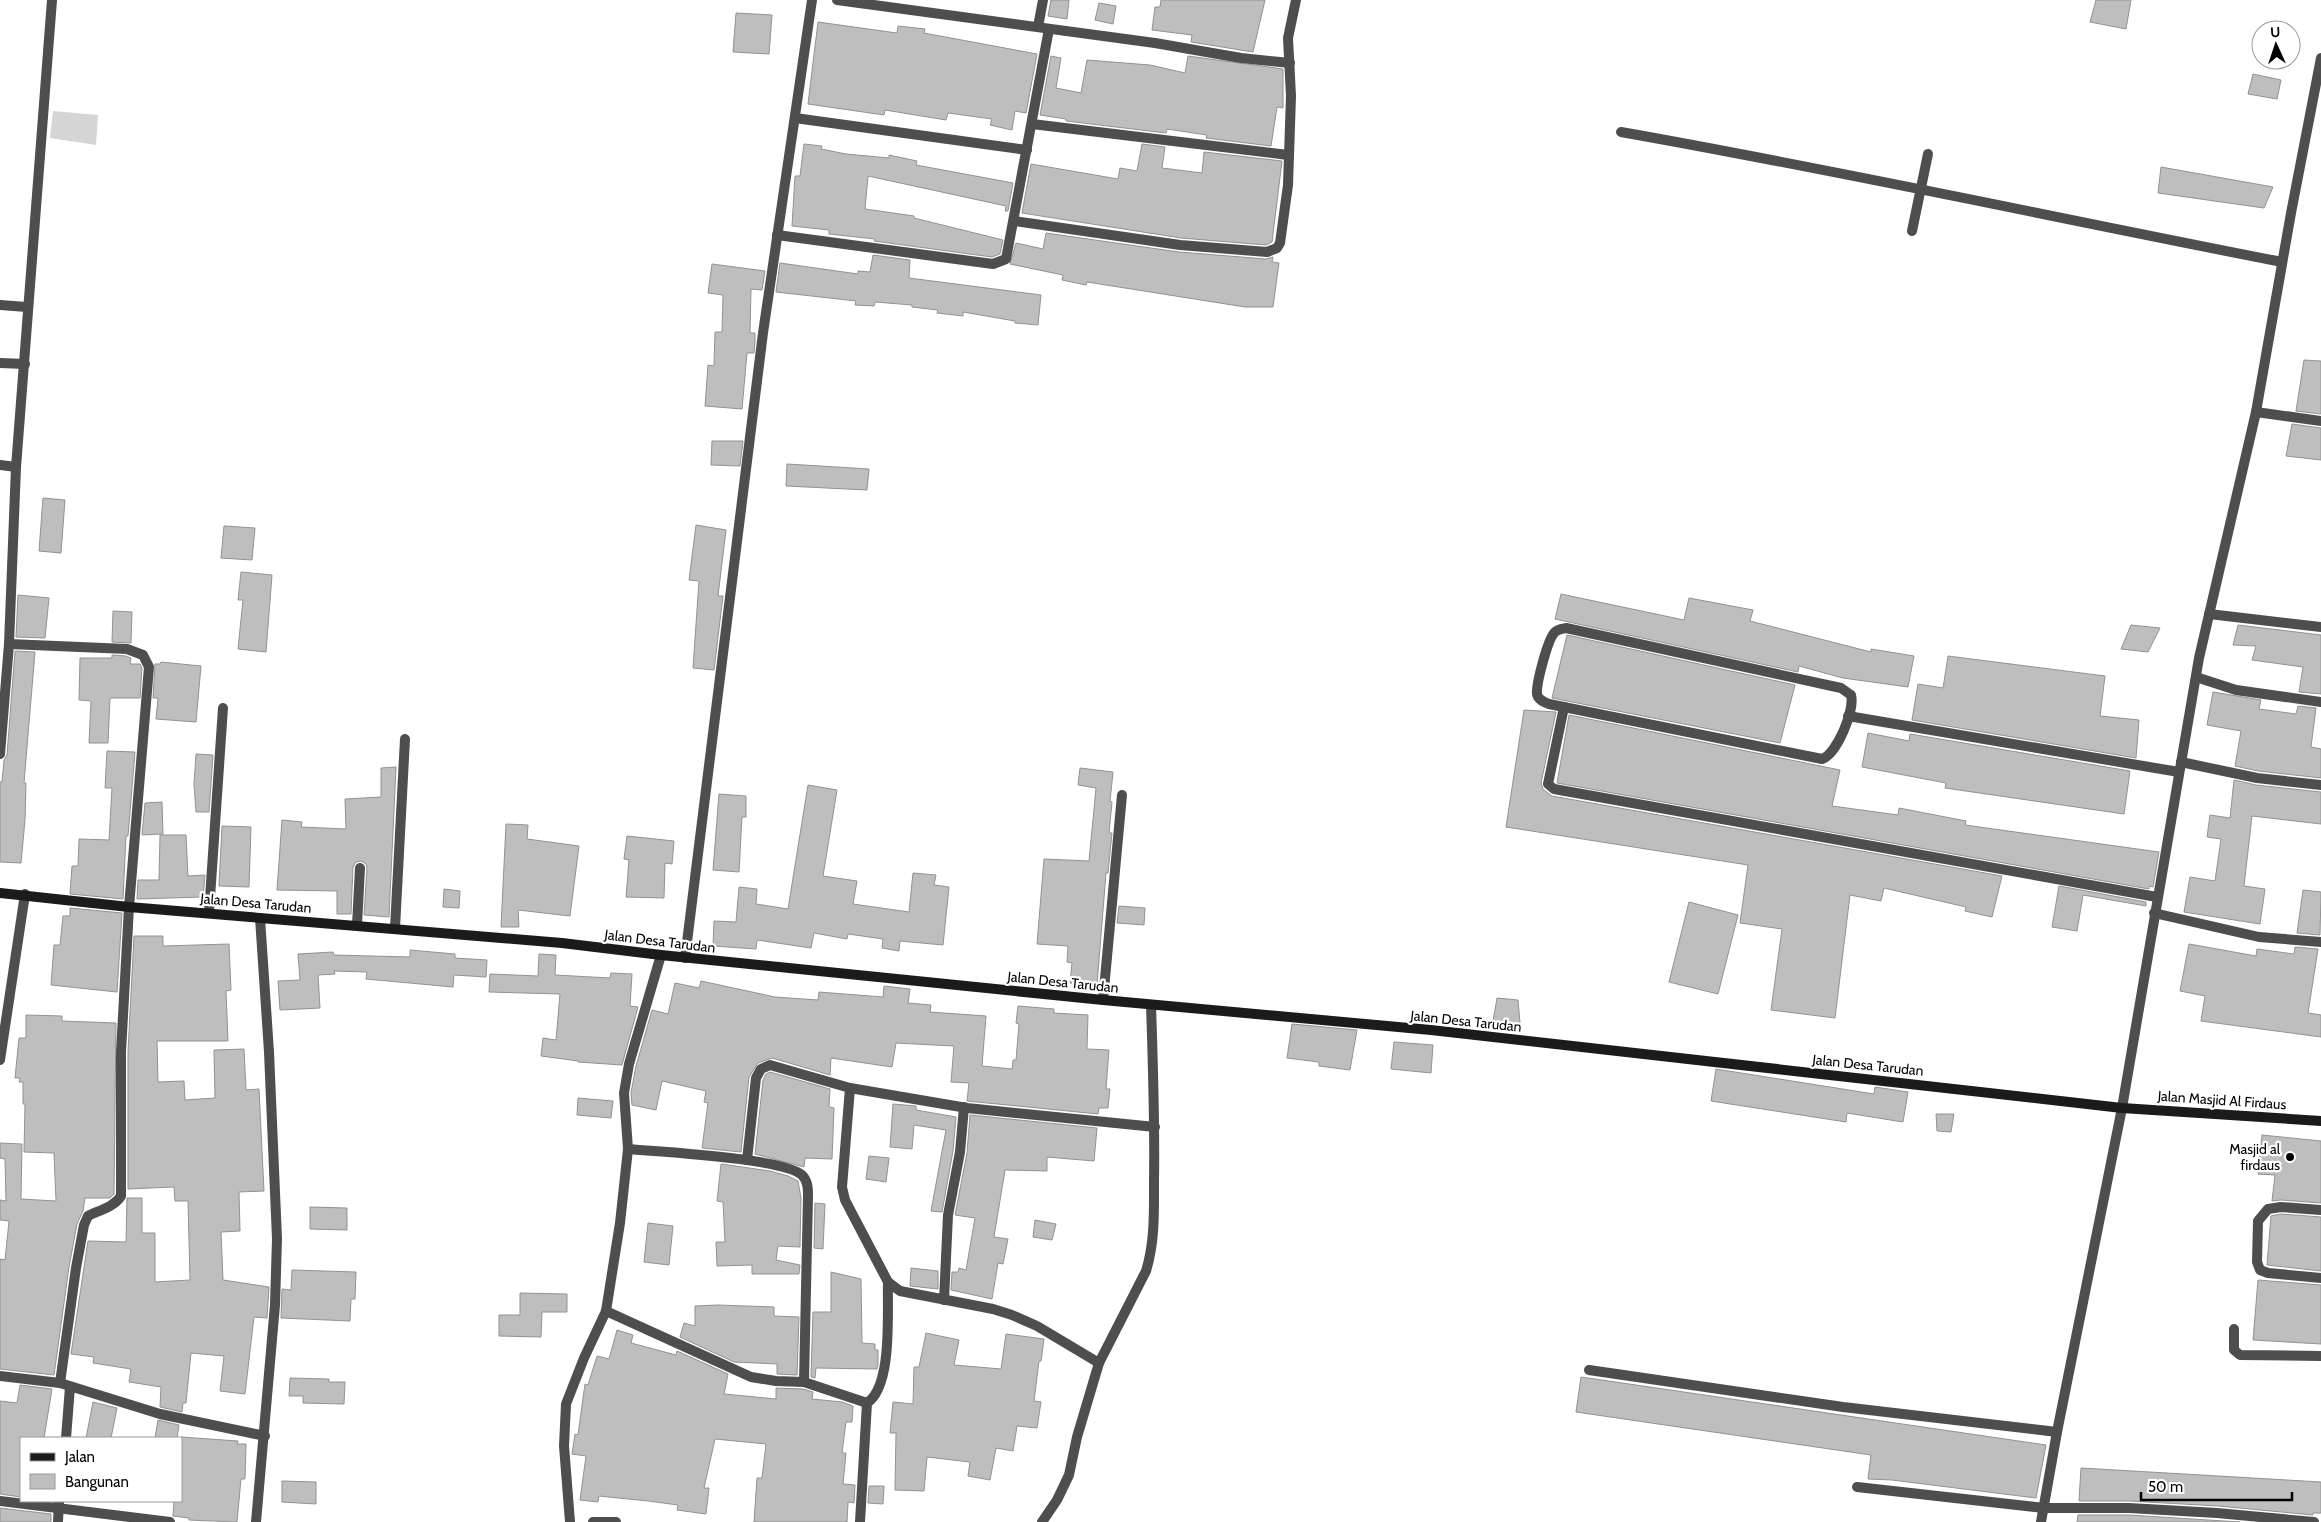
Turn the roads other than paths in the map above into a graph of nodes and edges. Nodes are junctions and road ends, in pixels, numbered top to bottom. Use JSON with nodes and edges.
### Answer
{"nodes":[{"id":1,"x":52,"y":0,"type":"edge"},
{"id":2,"x":812,"y":0,"type":"edge"},
{"id":3,"x":837,"y":0,"type":"edge"},
{"id":4,"x":1043,"y":0,"type":"edge"},
{"id":5,"x":1296,"y":0,"type":"edge"},
{"id":6,"x":1038,"y":27,"type":"junction"},
{"id":7,"x":1049,"y":29,"type":"junction"},
{"id":8,"x":2321,"y":58,"type":"edge"},
{"id":9,"x":1290,"y":64,"type":"junction"},
{"id":10,"x":795,"y":118,"type":"junction"},
{"id":11,"x":1032,"y":124,"type":"junction"},
{"id":12,"x":1621,"y":132,"type":"dead end"},
{"id":13,"x":1027,"y":150,"type":"junction"},
{"id":14,"x":1928,"y":154,"type":"dead end"},
{"id":15,"x":1288,"y":155,"type":"junction"},
{"id":16,"x":1921,"y":190,"type":"junction"},
{"id":17,"x":1014,"y":221,"type":"junction"},
{"id":18,"x":1912,"y":231,"type":"dead end"},
{"id":19,"x":778,"y":235,"type":"junction"},
{"id":20,"x":2282,"y":262,"type":"junction"},
{"id":21,"x":0,"y":306,"type":"edge"},
{"id":22,"x":27,"y":307,"type":"junction"},
{"id":23,"x":0,"y":363,"type":"edge"},
{"id":24,"x":25,"y":364,"type":"junction"},
{"id":25,"x":2256,"y":412,"type":"junction"},
{"id":26,"x":2321,"y":421,"type":"edge"},
{"id":27,"x":0,"y":466,"type":"edge"},
{"id":28,"x":16,"y":467,"type":"junction"},
{"id":29,"x":2209,"y":614,"type":"junction"},
{"id":30,"x":2321,"y":627,"type":"edge"},
{"id":31,"x":9,"y":644,"type":"junction"},
{"id":32,"x":2196,"y":677,"type":"junction"},
{"id":33,"x":2321,"y":702,"type":"edge"},
{"id":34,"x":1564,"y":707,"type":"junction"},
{"id":35,"x":223,"y":708,"type":"dead end"},
{"id":36,"x":1848,"y":716,"type":"junction"},
{"id":37,"x":405,"y":739,"type":"dead end"},
{"id":38,"x":0,"y":754,"type":"edge"},
{"id":39,"x":2180,"y":767,"type":"junction"},
{"id":40,"x":2321,"y":785,"type":"edge"},
{"id":41,"x":1122,"y":795,"type":"dead end"},
{"id":42,"x":360,"y":868,"type":"dead end"},
{"id":43,"x":0,"y":893,"type":"edge"},
{"id":44,"x":25,"y":894,"type":"junction"},
{"id":45,"x":2157,"y":897,"type":"junction"},
{"id":46,"x":129,"y":907,"type":"junction"},
{"id":47,"x":210,"y":912,"type":"junction"},
{"id":48,"x":2154,"y":913,"type":"junction"},
{"id":49,"x":260,"y":918,"type":"junction"},
{"id":50,"x":357,"y":926,"type":"junction"},
{"id":51,"x":395,"y":928,"type":"junction"},
{"id":52,"x":2321,"y":942,"type":"edge"},
{"id":53,"x":661,"y":955,"type":"junction"},
{"id":54,"x":685,"y":958,"type":"junction"},
{"id":55,"x":1103,"y":1000,"type":"junction"},
{"id":56,"x":1151,"y":1005,"type":"junction"},
{"id":57,"x":0,"y":1060,"type":"edge"},
{"id":58,"x":850,"y":1088,"type":"junction"},
{"id":59,"x":964,"y":1107,"type":"junction"},
{"id":60,"x":2122,"y":1108,"type":"junction"},
{"id":61,"x":2321,"y":1120,"type":"edge"},
{"id":62,"x":1153,"y":1127,"type":"junction"},
{"id":63,"x":628,"y":1149,"type":"junction"},
{"id":64,"x":747,"y":1160,"type":"junction"},
{"id":65,"x":2321,"y":1210,"type":"edge"},
{"id":66,"x":2321,"y":1278,"type":"edge"},
{"id":67,"x":888,"y":1282,"type":"junction"},
{"id":68,"x":944,"y":1300,"type":"junction"},
{"id":69,"x":606,"y":1311,"type":"junction"},
{"id":70,"x":2234,"y":1329,"type":"dead end"},
{"id":71,"x":2321,"y":1356,"type":"edge"},
{"id":72,"x":1099,"y":1363,"type":"junction"},
{"id":73,"x":1589,"y":1370,"type":"dead end"},
{"id":74,"x":0,"y":1376,"type":"edge"},
{"id":75,"x":804,"y":1382,"type":"junction"},
{"id":76,"x":60,"y":1383,"type":"junction"},
{"id":77,"x":70,"y":1387,"type":"junction"},
{"id":78,"x":867,"y":1404,"type":"junction"},
{"id":79,"x":2057,"y":1432,"type":"junction"},
{"id":80,"x":265,"y":1436,"type":"junction"},
{"id":81,"x":66,"y":1437,"type":"edge"},
{"id":82,"x":1858,"y":1488,"type":"dead end"},
{"id":83,"x":0,"y":1502,"type":"edge"},
{"id":84,"x":59,"y":1504,"type":"edge"},
{"id":85,"x":2044,"y":1508,"type":"junction"},
{"id":86,"x":58,"y":1522,"type":"edge"},
{"id":87,"x":170,"y":1522,"type":"edge"},
{"id":88,"x":256,"y":1522,"type":"edge"},
{"id":89,"x":570,"y":1522,"type":"edge"},
{"id":90,"x":593,"y":1522,"type":"edge"},
{"id":91,"x":616,"y":1522,"type":"edge"},
{"id":92,"x":860,"y":1522,"type":"edge"},
{"id":93,"x":1042,"y":1522,"type":"edge"},
{"id":94,"x":2041,"y":1522,"type":"edge"},
{"id":95,"x":2314,"y":1522,"type":"edge"}],
"edges":[{"from":1,"to":22,"type":"street"},
{"from":2,"to":10,"type":"street"},
{"from":3,"to":6,"type":"street"},
{"from":4,"to":6,"type":"street"},
{"from":5,"to":9,"type":"street"},
{"from":6,"to":7,"type":"street"},
{"from":7,"to":9,"type":"street"},
{"from":7,"to":11,"type":"street"},
{"from":8,"to":20,"type":"street"},
{"from":9,"to":15,"type":"street"},
{"from":10,"to":13,"type":"street"},
{"from":10,"to":19,"type":"street"},
{"from":11,"to":13,"type":"street"},
{"from":11,"to":15,"type":"street"},
{"from":12,"to":16,"type":"street"},
{"from":13,"to":17,"type":"street"},
{"from":14,"to":16,"type":"street"},
{"from":15,"to":17,"type":"street"},
{"from":16,"to":18,"type":"street"},
{"from":16,"to":20,"type":"street"},
{"from":17,"to":19,"type":"street"},
{"from":19,"to":54,"type":"street"},
{"from":20,"to":25,"type":"street"},
{"from":21,"to":22,"type":"street"},
{"from":22,"to":24,"type":"street"},
{"from":23,"to":24,"type":"street"},
{"from":24,"to":28,"type":"street"},
{"from":25,"to":26,"type":"street"},
{"from":25,"to":29,"type":"street"},
{"from":27,"to":28,"type":"street"},
{"from":28,"to":31,"type":"street"},
{"from":29,"to":30,"type":"street"},
{"from":29,"to":32,"type":"street"},
{"from":31,"to":38,"type":"street"},
{"from":31,"to":46,"type":"street"},
{"from":32,"to":33,"type":"street"},
{"from":32,"to":39,"type":"street"},
{"from":34,"to":36,"type":"street"},
{"from":34,"to":36,"type":"street"},
{"from":34,"to":45,"type":"street"},
{"from":35,"to":47,"type":"street"},
{"from":36,"to":39,"type":"street"},
{"from":37,"to":51,"type":"street"},
{"from":39,"to":40,"type":"street"},
{"from":39,"to":45,"type":"street"},
{"from":41,"to":55,"type":"street"},
{"from":42,"to":50,"type":"street"},
{"from":43,"to":44,"type":"street","name":"Jalan Desa Tarudan"},
{"from":44,"to":46,"type":"street","name":"Jalan Desa Tarudan"},
{"from":44,"to":57,"type":"street"},
{"from":45,"to":48,"type":"street"},
{"from":46,"to":47,"type":"street","name":"Jalan Desa Tarudan"},
{"from":46,"to":76,"type":"street"},
{"from":47,"to":49,"type":"street","name":"Jalan Desa Tarudan"},
{"from":48,"to":52,"type":"street"},
{"from":48,"to":60,"type":"street"},
{"from":49,"to":50,"type":"street","name":"Jalan Desa Tarudan"},
{"from":49,"to":80,"type":"street"},
{"from":50,"to":51,"type":"street","name":"Jalan Desa Tarudan"},
{"from":51,"to":53,"type":"street","name":"Jalan Desa Tarudan"},
{"from":53,"to":54,"type":"street","name":"Jalan Desa Tarudan"},
{"from":53,"to":63,"type":"street"},
{"from":54,"to":55,"type":"street","name":"Jalan Desa Tarudan"},
{"from":55,"to":56,"type":"street","name":"Jalan Desa Tarudan"},
{"from":56,"to":60,"type":"street","name":"Jalan Desa Tarudan"},
{"from":56,"to":62,"type":"street"},
{"from":58,"to":59,"type":"street"},
{"from":58,"to":64,"type":"street"},
{"from":58,"to":67,"type":"street"},
{"from":59,"to":62,"type":"street"},
{"from":59,"to":68,"type":"street"},
{"from":60,"to":61,"type":"street","name":"Jalan Masjid Al Firdaus"},
{"from":60,"to":79,"type":"street"},
{"from":62,"to":72,"type":"street"},
{"from":63,"to":64,"type":"street"},
{"from":63,"to":69,"type":"street"},
{"from":64,"to":75,"type":"street"},
{"from":65,"to":66,"type":"street"},
{"from":67,"to":68,"type":"street"},
{"from":67,"to":78,"type":"street"},
{"from":68,"to":72,"type":"street"},
{"from":69,"to":75,"type":"street"},
{"from":69,"to":89,"type":"street"},
{"from":70,"to":71,"type":"street"},
{"from":72,"to":93,"type":"street"},
{"from":73,"to":79,"type":"street"},
{"from":74,"to":76,"type":"street"},
{"from":75,"to":78,"type":"street"},
{"from":76,"to":77,"type":"street"},
{"from":77,"to":80,"type":"street"},
{"from":77,"to":81,"type":"street"},
{"from":78,"to":92,"type":"street"},
{"from":79,"to":85,"type":"street"},
{"from":80,"to":88,"type":"street"},
{"from":82,"to":85,"type":"street"},
{"from":83,"to":84,"type":"street"},
{"from":84,"to":86,"type":"street"},
{"from":84,"to":87,"type":"street"},
{"from":85,"to":94,"type":"street"},
{"from":85,"to":95,"type":"street"},
{"from":90,"to":91,"type":"street"}]}
